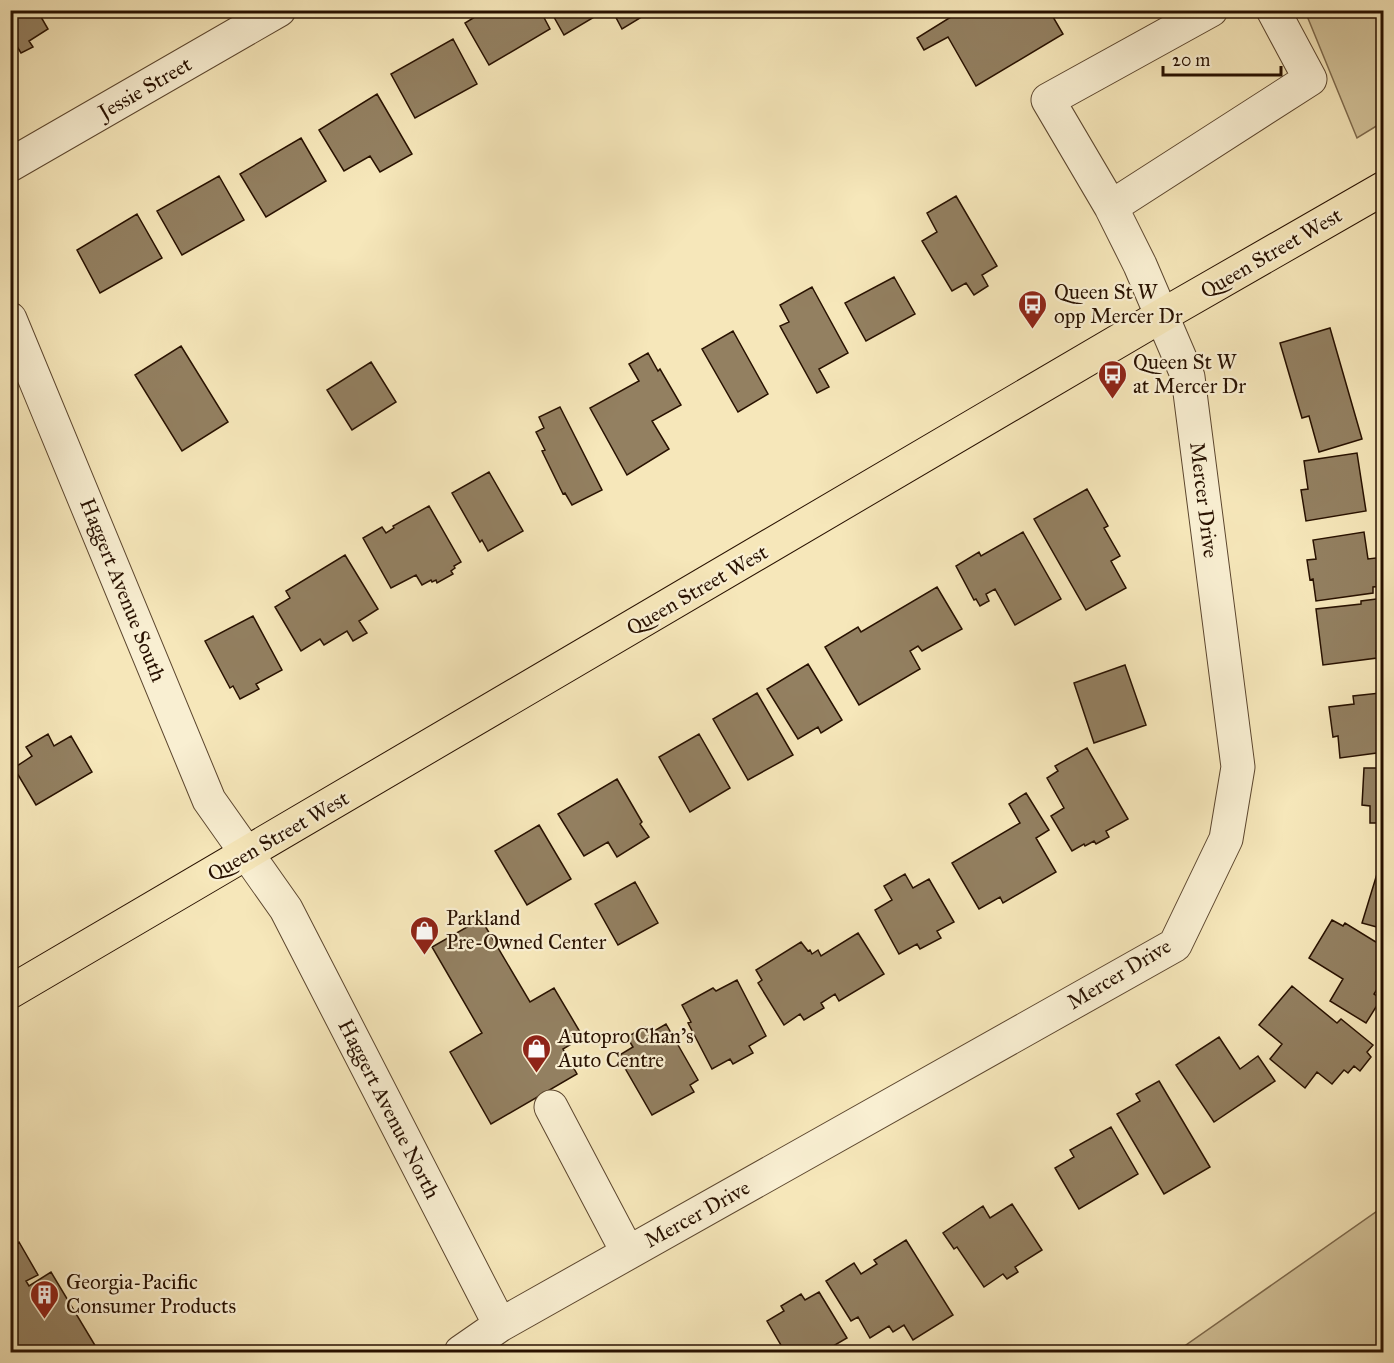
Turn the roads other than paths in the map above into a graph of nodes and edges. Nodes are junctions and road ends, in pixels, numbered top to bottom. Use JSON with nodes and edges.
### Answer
{"nodes":[{"id":1,"x":279,"y":10,"type":"edge"},
{"id":2,"x":1211,"y":10,"type":"edge"},
{"id":3,"x":1273,"y":10,"type":"edge"},
{"id":4,"x":10,"y":165,"type":"edge"},
{"id":5,"x":1383,"y":188,"type":"edge"},
{"id":6,"x":1112,"y":207,"type":"junction"},
{"id":7,"x":1161,"y":316,"type":"junction"},
{"id":8,"x":10,"y":319,"type":"edge"},
{"id":9,"x":248,"y":855,"type":"junction"},
{"id":10,"x":10,"y":992,"type":"edge"},
{"id":11,"x":551,"y":1107,"type":"dead end"},
{"id":12,"x":628,"y":1253,"type":"junction"},
{"id":13,"x":500,"y":1325,"type":"junction"},
{"id":14,"x":461,"y":1353,"type":"edge"}],
"edges":[{"from":1,"to":4,"type":"street","name":"Jessie Street"},
{"from":2,"to":6,"type":"street","name":"Mercer Drive"},
{"from":3,"to":6,"type":"street"},
{"from":5,"to":7,"type":"main road","name":"Queen Street West"},
{"from":6,"to":7,"type":"street","name":"Mercer Drive"},
{"from":7,"to":9,"type":"main road","name":"Queen Street West"},
{"from":7,"to":12,"type":"street","name":"Mercer Drive"},
{"from":8,"to":9,"type":"street","name":"Haggert Avenue South"},
{"from":9,"to":10,"type":"main road","name":"Queen Street West"},
{"from":9,"to":13,"type":"street","name":"Haggert Avenue North"},
{"from":11,"to":12,"type":"street"},
{"from":12,"to":13,"type":"street","name":"Mercer Drive"},
{"from":13,"to":14,"type":"street"}]}
